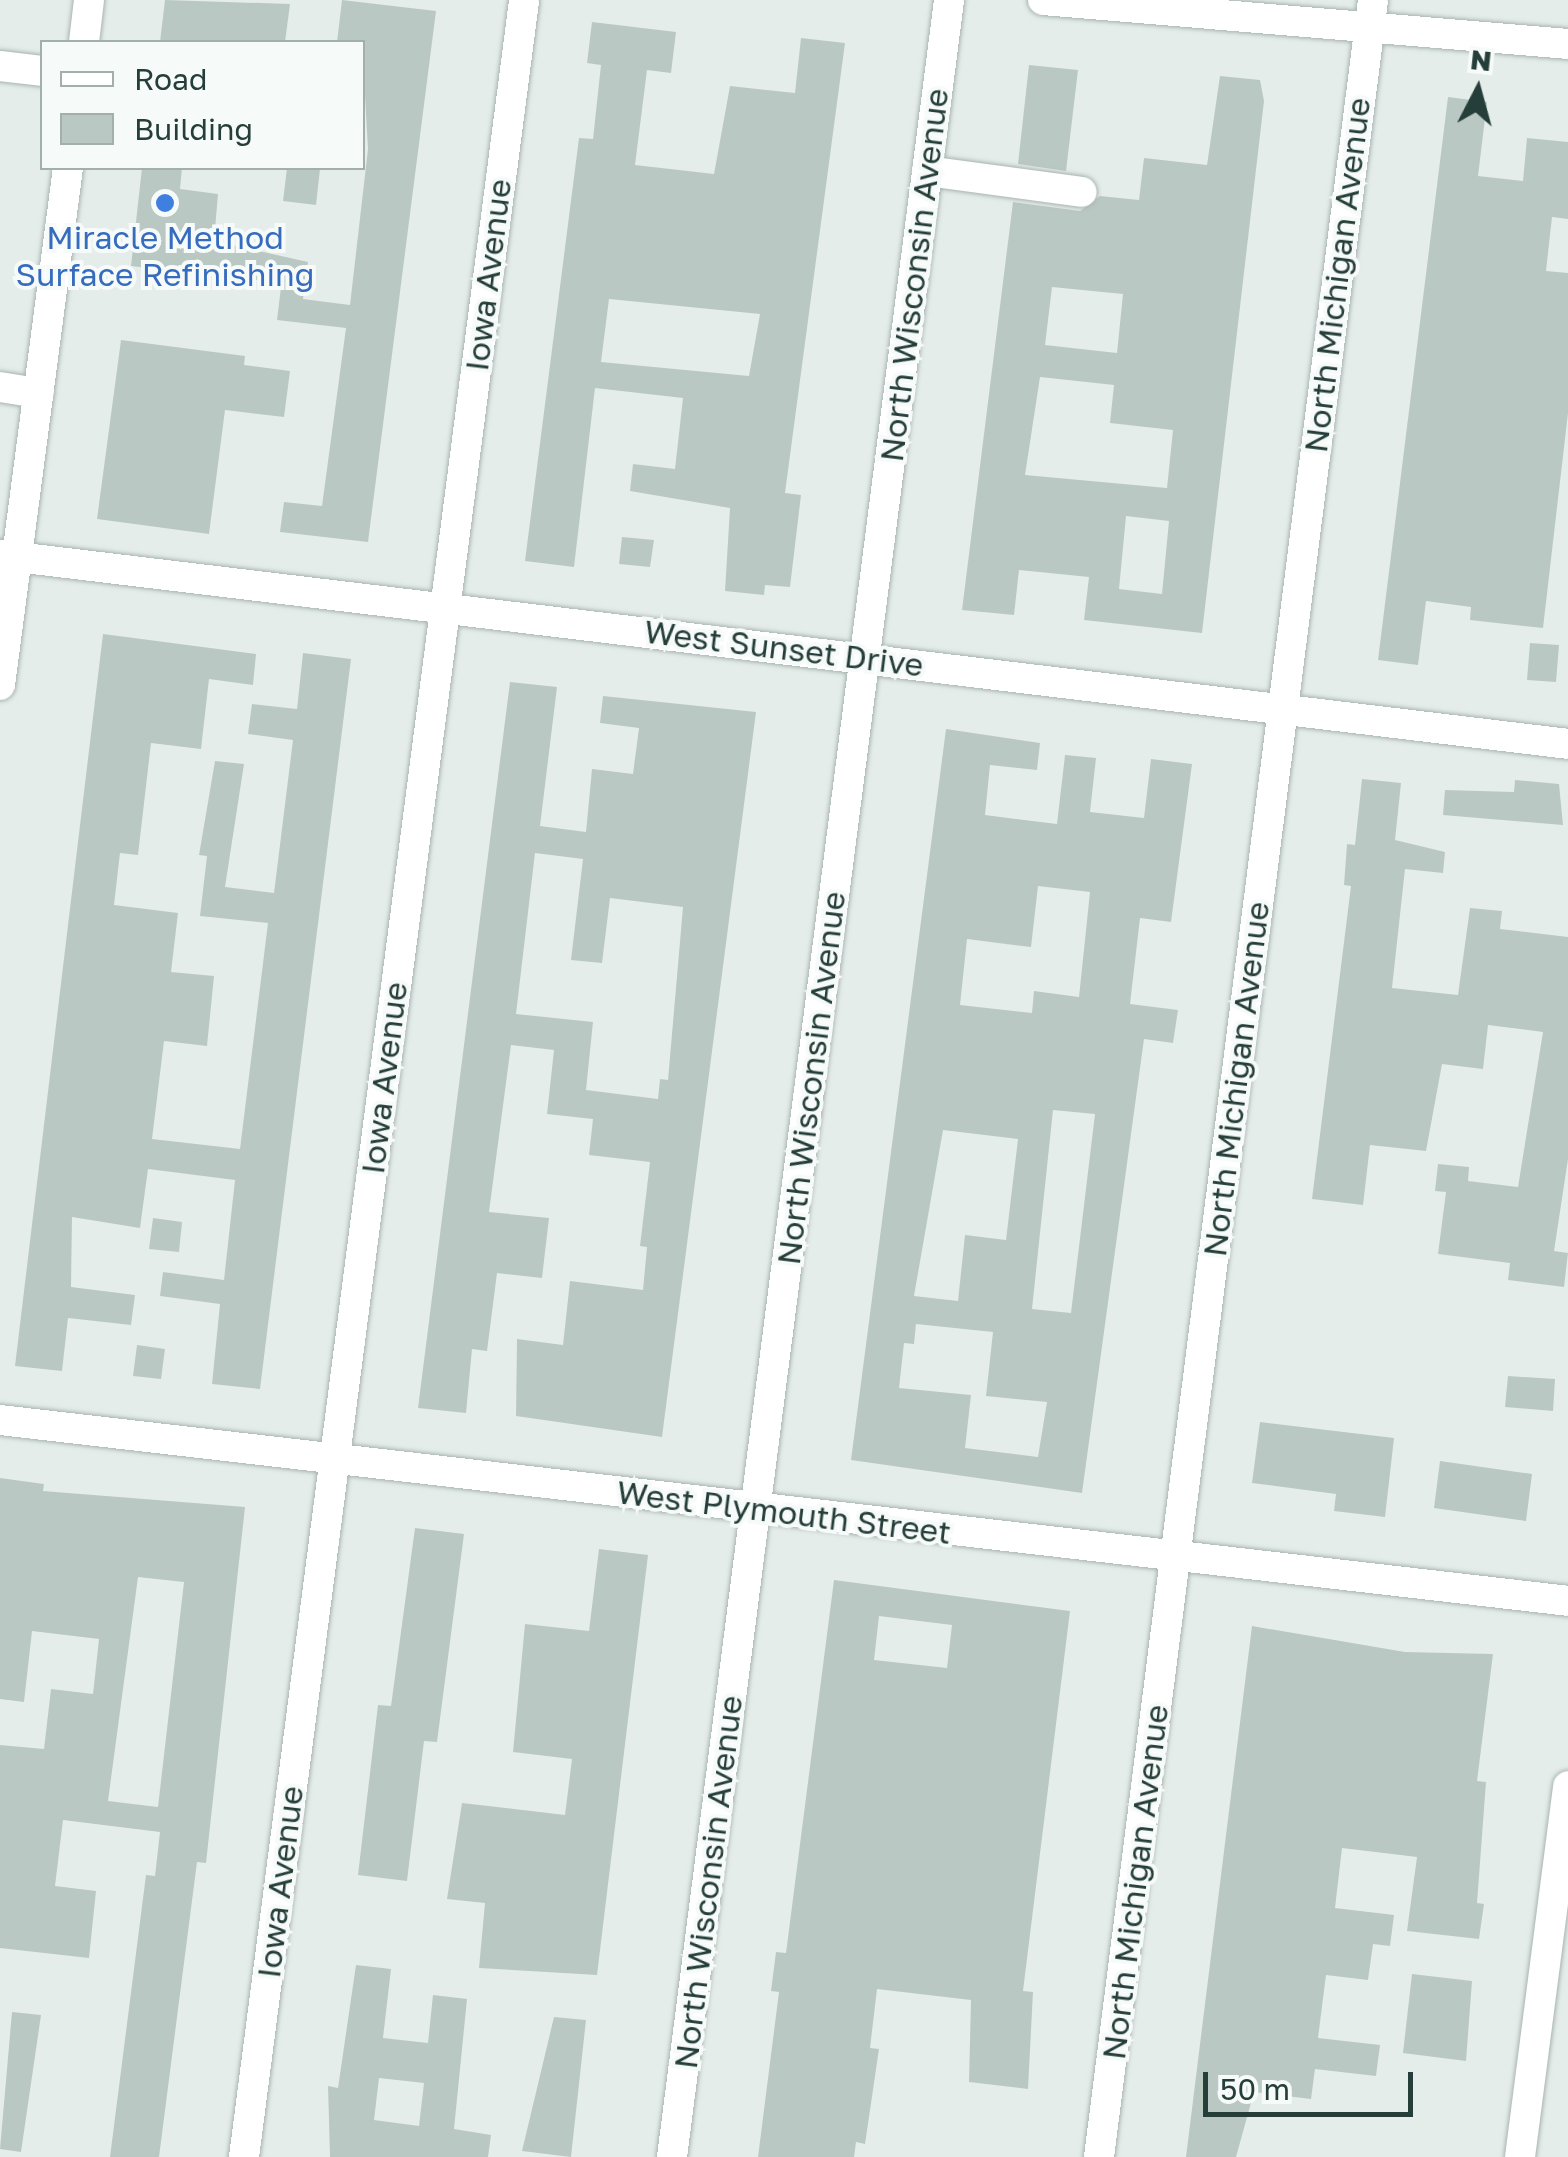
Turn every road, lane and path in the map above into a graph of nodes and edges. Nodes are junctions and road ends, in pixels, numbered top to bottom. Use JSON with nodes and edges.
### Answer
{"nodes":[{"id":1,"x":89,"y":0,"type":"edge"},
{"id":2,"x":524,"y":0,"type":"edge"},
{"id":3,"x":949,"y":0,"type":"edge"},
{"id":4,"x":1043,"y":0,"type":"edge"},
{"id":5,"x":1371,"y":14,"type":"edge"},
{"id":6,"x":84,"y":40,"type":"edge"},
{"id":7,"x":1568,"y":44,"type":"edge"},
{"id":8,"x":0,"y":66,"type":"edge"},
{"id":9,"x":40,"y":70,"type":"edge"},
{"id":10,"x":68,"y":170,"type":"edge"},
{"id":11,"x":927,"y":171,"type":"junction"},
{"id":12,"x":1082,"y":192,"type":"dead end"},
{"id":13,"x":0,"y":387,"type":"edge"},
{"id":14,"x":39,"y":393,"type":"junction"},
{"id":15,"x":9,"y":556,"type":"edge"},
{"id":16,"x":446,"y":606,"type":"junction"},
{"id":17,"x":864,"y":658,"type":"junction"},
{"id":18,"x":0,"y":684,"type":"edge"},
{"id":19,"x":1281,"y":709,"type":"junction"},
{"id":20,"x":1568,"y":744,"type":"edge"},
{"id":21,"x":0,"y":1420,"type":"edge"},
{"id":22,"x":335,"y":1456,"type":"junction"},
{"id":23,"x":756,"y":1508,"type":"junction"},
{"id":24,"x":1177,"y":1560,"type":"junction"},
{"id":25,"x":1568,"y":1600,"type":"edge"},
{"id":26,"x":1568,"y":1786,"type":"edge"},
{"id":27,"x":244,"y":2157,"type":"edge"},
{"id":28,"x":672,"y":2157,"type":"edge"},
{"id":29,"x":1099,"y":2157,"type":"edge"},
{"id":30,"x":1520,"y":2157,"type":"edge"}],
"edges":[{"from":1,"to":6,"type":"street"},
{"from":2,"to":16,"type":"street","name":"Iowa Avenue"},
{"from":3,"to":11,"type":"street","name":"North Wisconsin Avenue"},
{"from":4,"to":5,"type":"street"},
{"from":5,"to":7,"type":"street"},
{"from":5,"to":19,"type":"street","name":"North Michigan Avenue"},
{"from":8,"to":9,"type":"street"},
{"from":10,"to":14,"type":"street"},
{"from":11,"to":12,"type":"street"},
{"from":11,"to":17,"type":"street","name":"North Wisconsin Avenue"},
{"from":13,"to":14,"type":"street"},
{"from":14,"to":15,"type":"street"},
{"from":15,"to":16,"type":"street","name":"West Sunset Drive"},
{"from":15,"to":18,"type":"street"},
{"from":16,"to":17,"type":"street","name":"West Sunset Drive"},
{"from":16,"to":22,"type":"street","name":"Iowa Avenue"},
{"from":17,"to":19,"type":"street","name":"West Sunset Drive"},
{"from":17,"to":23,"type":"street","name":"North Wisconsin Avenue"},
{"from":19,"to":20,"type":"street","name":"West Sunset Drive"},
{"from":19,"to":24,"type":"street","name":"North Michigan Avenue"},
{"from":21,"to":22,"type":"street","name":"West Plymouth Street"},
{"from":22,"to":23,"type":"street","name":"West Plymouth Street"},
{"from":22,"to":27,"type":"street","name":"Iowa Avenue"},
{"from":23,"to":24,"type":"street","name":"West Plymouth Street"},
{"from":23,"to":28,"type":"street","name":"North Wisconsin Avenue"},
{"from":24,"to":25,"type":"street","name":"West Plymouth Street"},
{"from":24,"to":29,"type":"street","name":"North Michigan Avenue"},
{"from":26,"to":30,"type":"street"}]}
